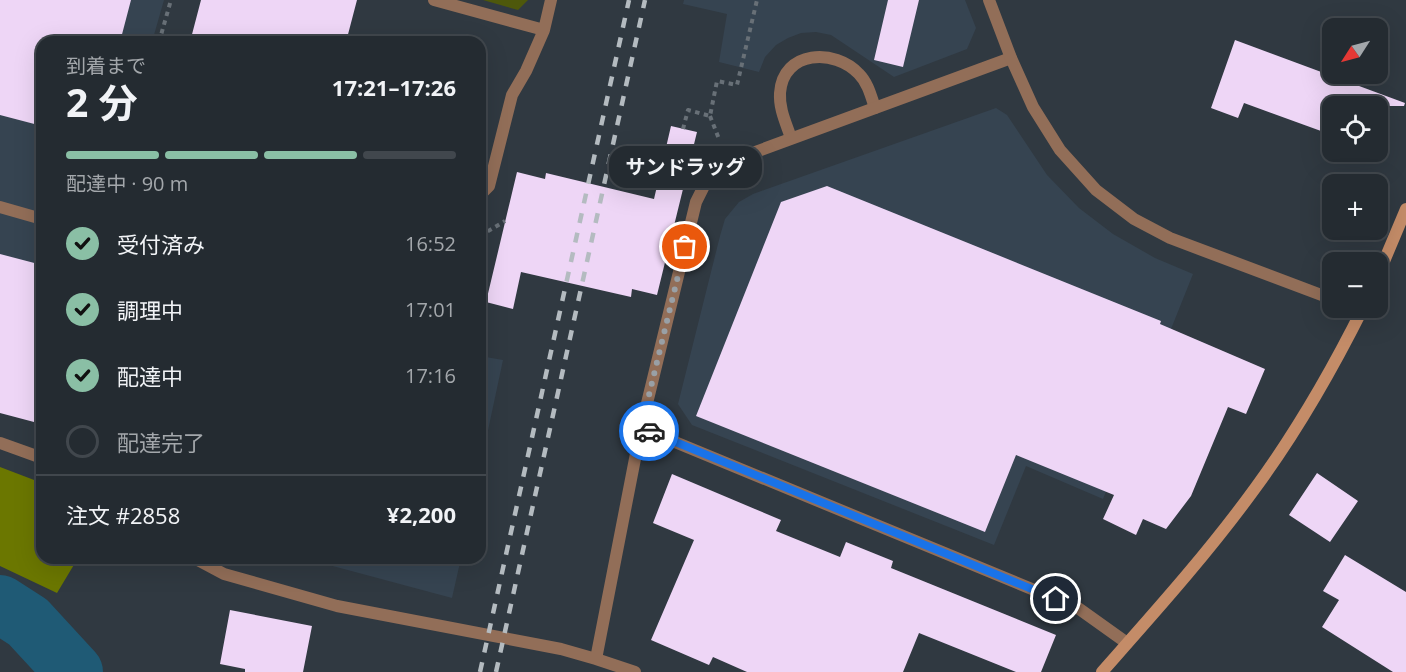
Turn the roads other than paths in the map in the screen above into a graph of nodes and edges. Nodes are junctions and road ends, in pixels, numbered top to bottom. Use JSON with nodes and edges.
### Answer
{"nodes":[{"id":1,"x":434,"y":0,"type":"edge"},
{"id":2,"x":551,"y":0,"type":"edge"},
{"id":3,"x":989,"y":0,"type":"edge"},
{"id":4,"x":544,"y":30,"type":"junction"},
{"id":5,"x":1011,"y":58,"type":"junction"},
{"id":6,"x":875,"y":108,"type":"junction"},
{"id":7,"x":791,"y":138,"type":"junction"},
{"id":8,"x":486,"y":189,"type":"edge"},
{"id":9,"x":0,"y":207,"type":"edge"},
{"id":10,"x":1406,"y":209,"type":"edge"},
{"id":11,"x":36,"y":217,"type":"edge"},
{"id":12,"x":1388,"y":252,"type":"edge"},
{"id":13,"x":1322,"y":295,"type":"edge"},
{"id":14,"x":1354,"y":318,"type":"edge"},
{"id":15,"x":641,"y":428,"type":"junction"},
{"id":16,"x":0,"y":443,"type":"edge"},
{"id":17,"x":36,"y":456,"type":"edge"},
{"id":18,"x":207,"y":564,"type":"edge"},
{"id":19,"x":1127,"y":643,"type":"junction"},
{"id":20,"x":596,"y":659,"type":"junction"},
{"id":21,"x":635,"y":672,"type":"edge"},
{"id":22,"x":1102,"y":672,"type":"edge"}],
"edges":[{"from":1,"to":4,"type":"street"},
{"from":2,"to":4,"type":"street"},
{"from":3,"to":5,"type":"street"},
{"from":4,"to":8,"type":"street"},
{"from":5,"to":6,"type":"street"},
{"from":5,"to":13,"type":"street"},
{"from":6,"to":7,"type":"street"},
{"from":6,"to":7,"type":"street"},
{"from":7,"to":15,"type":"street"},
{"from":9,"to":11,"type":"street"},
{"from":10,"to":12,"type":"main road"},
{"from":14,"to":19,"type":"main road"},
{"from":15,"to":19,"type":"street"},
{"from":15,"to":20,"type":"street"},
{"from":16,"to":17,"type":"street"},
{"from":18,"to":20,"type":"street"},
{"from":19,"to":22,"type":"main road"},
{"from":20,"to":21,"type":"street"}]}
